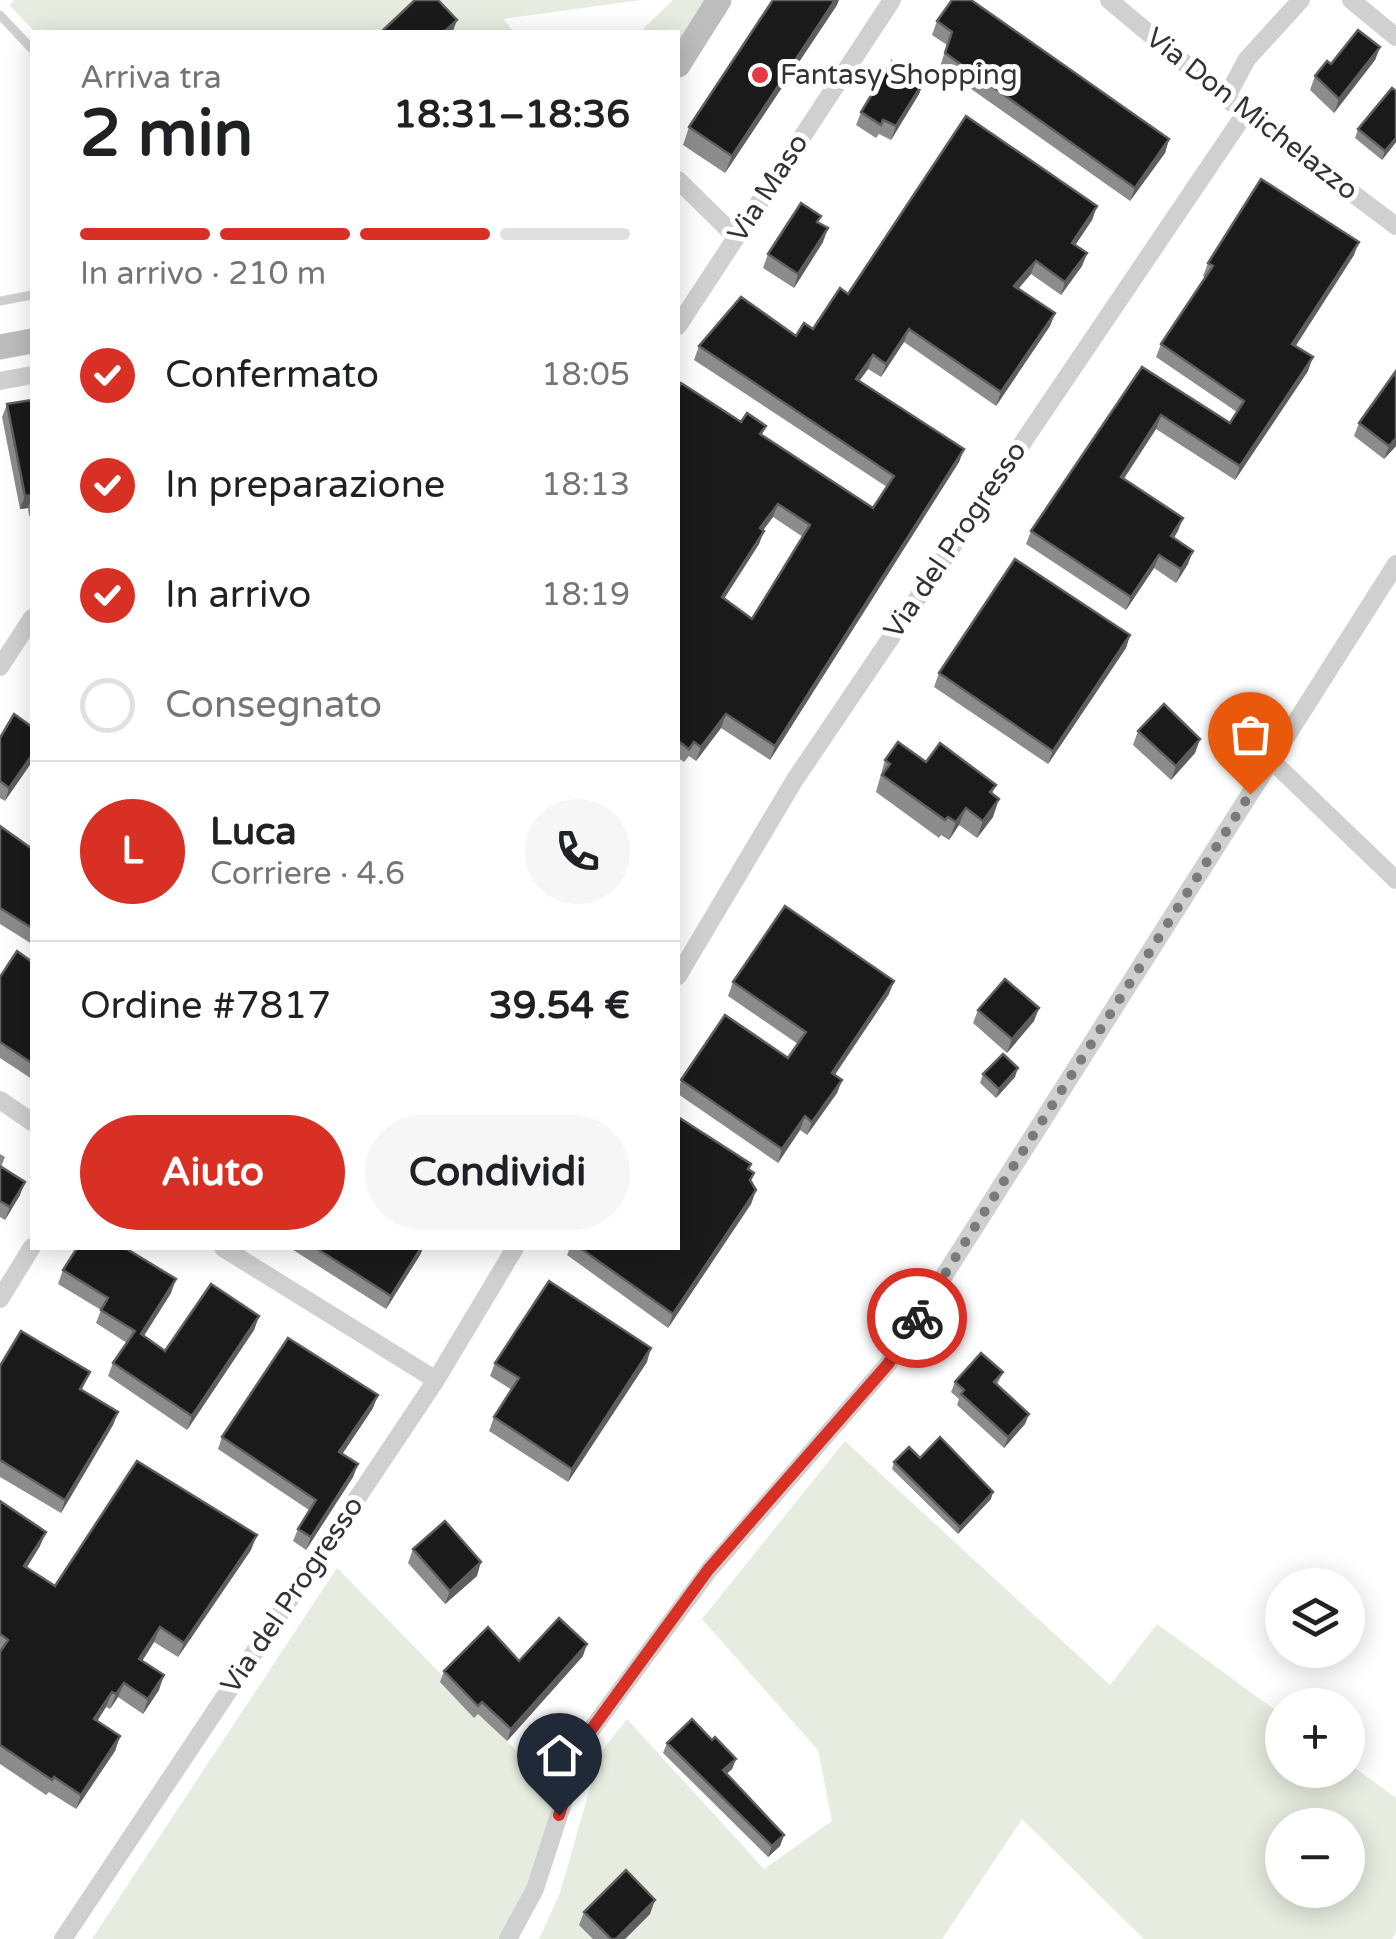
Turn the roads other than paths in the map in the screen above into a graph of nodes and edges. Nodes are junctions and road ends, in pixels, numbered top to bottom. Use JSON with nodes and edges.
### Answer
{"nodes":[{"id":1,"x":720,"y":0,"type":"edge"},
{"id":2,"x":892,"y":0,"type":"edge"},
{"id":3,"x":1108,"y":0,"type":"edge"},
{"id":4,"x":1301,"y":0,"type":"edge"},
{"id":5,"x":1351,"y":0,"type":"edge"},
{"id":6,"x":0,"y":15,"type":"edge"},
{"id":7,"x":1396,"y":37,"type":"edge"},
{"id":8,"x":30,"y":47,"type":"edge"},
{"id":9,"x":680,"y":62,"type":"edge"},
{"id":10,"x":1226,"y":98,"type":"junction"},
{"id":11,"x":1246,"y":112,"type":"junction"},
{"id":12,"x":680,"y":182,"type":"edge"},
{"id":13,"x":1396,"y":226,"type":"edge"},
{"id":14,"x":736,"y":237,"type":"junction"},
{"id":15,"x":30,"y":295,"type":"edge"},
{"id":16,"x":0,"y":301,"type":"edge"},
{"id":17,"x":680,"y":323,"type":"edge"},
{"id":18,"x":30,"y":341,"type":"edge"},
{"id":19,"x":0,"y":346,"type":"edge"},
{"id":20,"x":30,"y":375,"type":"edge"},
{"id":21,"x":0,"y":381,"type":"edge"},
{"id":22,"x":1396,"y":564,"type":"edge"},
{"id":23,"x":30,"y":621,"type":"edge"},
{"id":24,"x":0,"y":667,"type":"edge"},
{"id":25,"x":1271,"y":760,"type":"junction"},
{"id":26,"x":1396,"y":880,"type":"edge"},
{"id":27,"x":680,"y":973,"type":"edge"},
{"id":28,"x":0,"y":1100,"type":"edge"},
{"id":29,"x":30,"y":1121,"type":"edge"},
{"id":30,"x":30,"y":1250,"type":"edge"},
{"id":31,"x":226,"y":1250,"type":"edge"},
{"id":32,"x":514,"y":1250,"type":"edge"},
{"id":33,"x":0,"y":1300,"type":"edge"},
{"id":34,"x":436,"y":1380,"type":"junction"},
{"id":35,"x":63,"y":1939,"type":"edge"},
{"id":36,"x":508,"y":1939,"type":"edge"}],
"edges":[{"from":1,"to":9,"type":"main road"},
{"from":2,"to":14,"type":"street","name":"Via Maso"},
{"from":3,"to":10,"type":"street","name":"Via Don Michelazzo"},
{"from":4,"to":10,"type":"street"},
{"from":5,"to":7,"type":"street"},
{"from":6,"to":8,"type":"lane"},
{"from":10,"to":11,"type":"street","name":"Via Don Michelazzo"},
{"from":11,"to":13,"type":"street","name":"Via Don Michelazzo"},
{"from":11,"to":27,"type":"street","name":"Via del Progresso"},
{"from":12,"to":14,"type":"street"},
{"from":14,"to":17,"type":"street","name":"Via Maso"},
{"from":15,"to":16,"type":"lane"},
{"from":18,"to":19,"type":"main road"},
{"from":20,"to":21,"type":"street"},
{"from":22,"to":25,"type":"street"},
{"from":23,"to":24,"type":"street"},
{"from":25,"to":26,"type":"street"},
{"from":25,"to":36,"type":"street"},
{"from":28,"to":29,"type":"street"},
{"from":30,"to":33,"type":"street"},
{"from":31,"to":34,"type":"street"},
{"from":32,"to":34,"type":"street","name":"Via del Progresso"},
{"from":34,"to":35,"type":"street","name":"Via del Progresso"}]}
